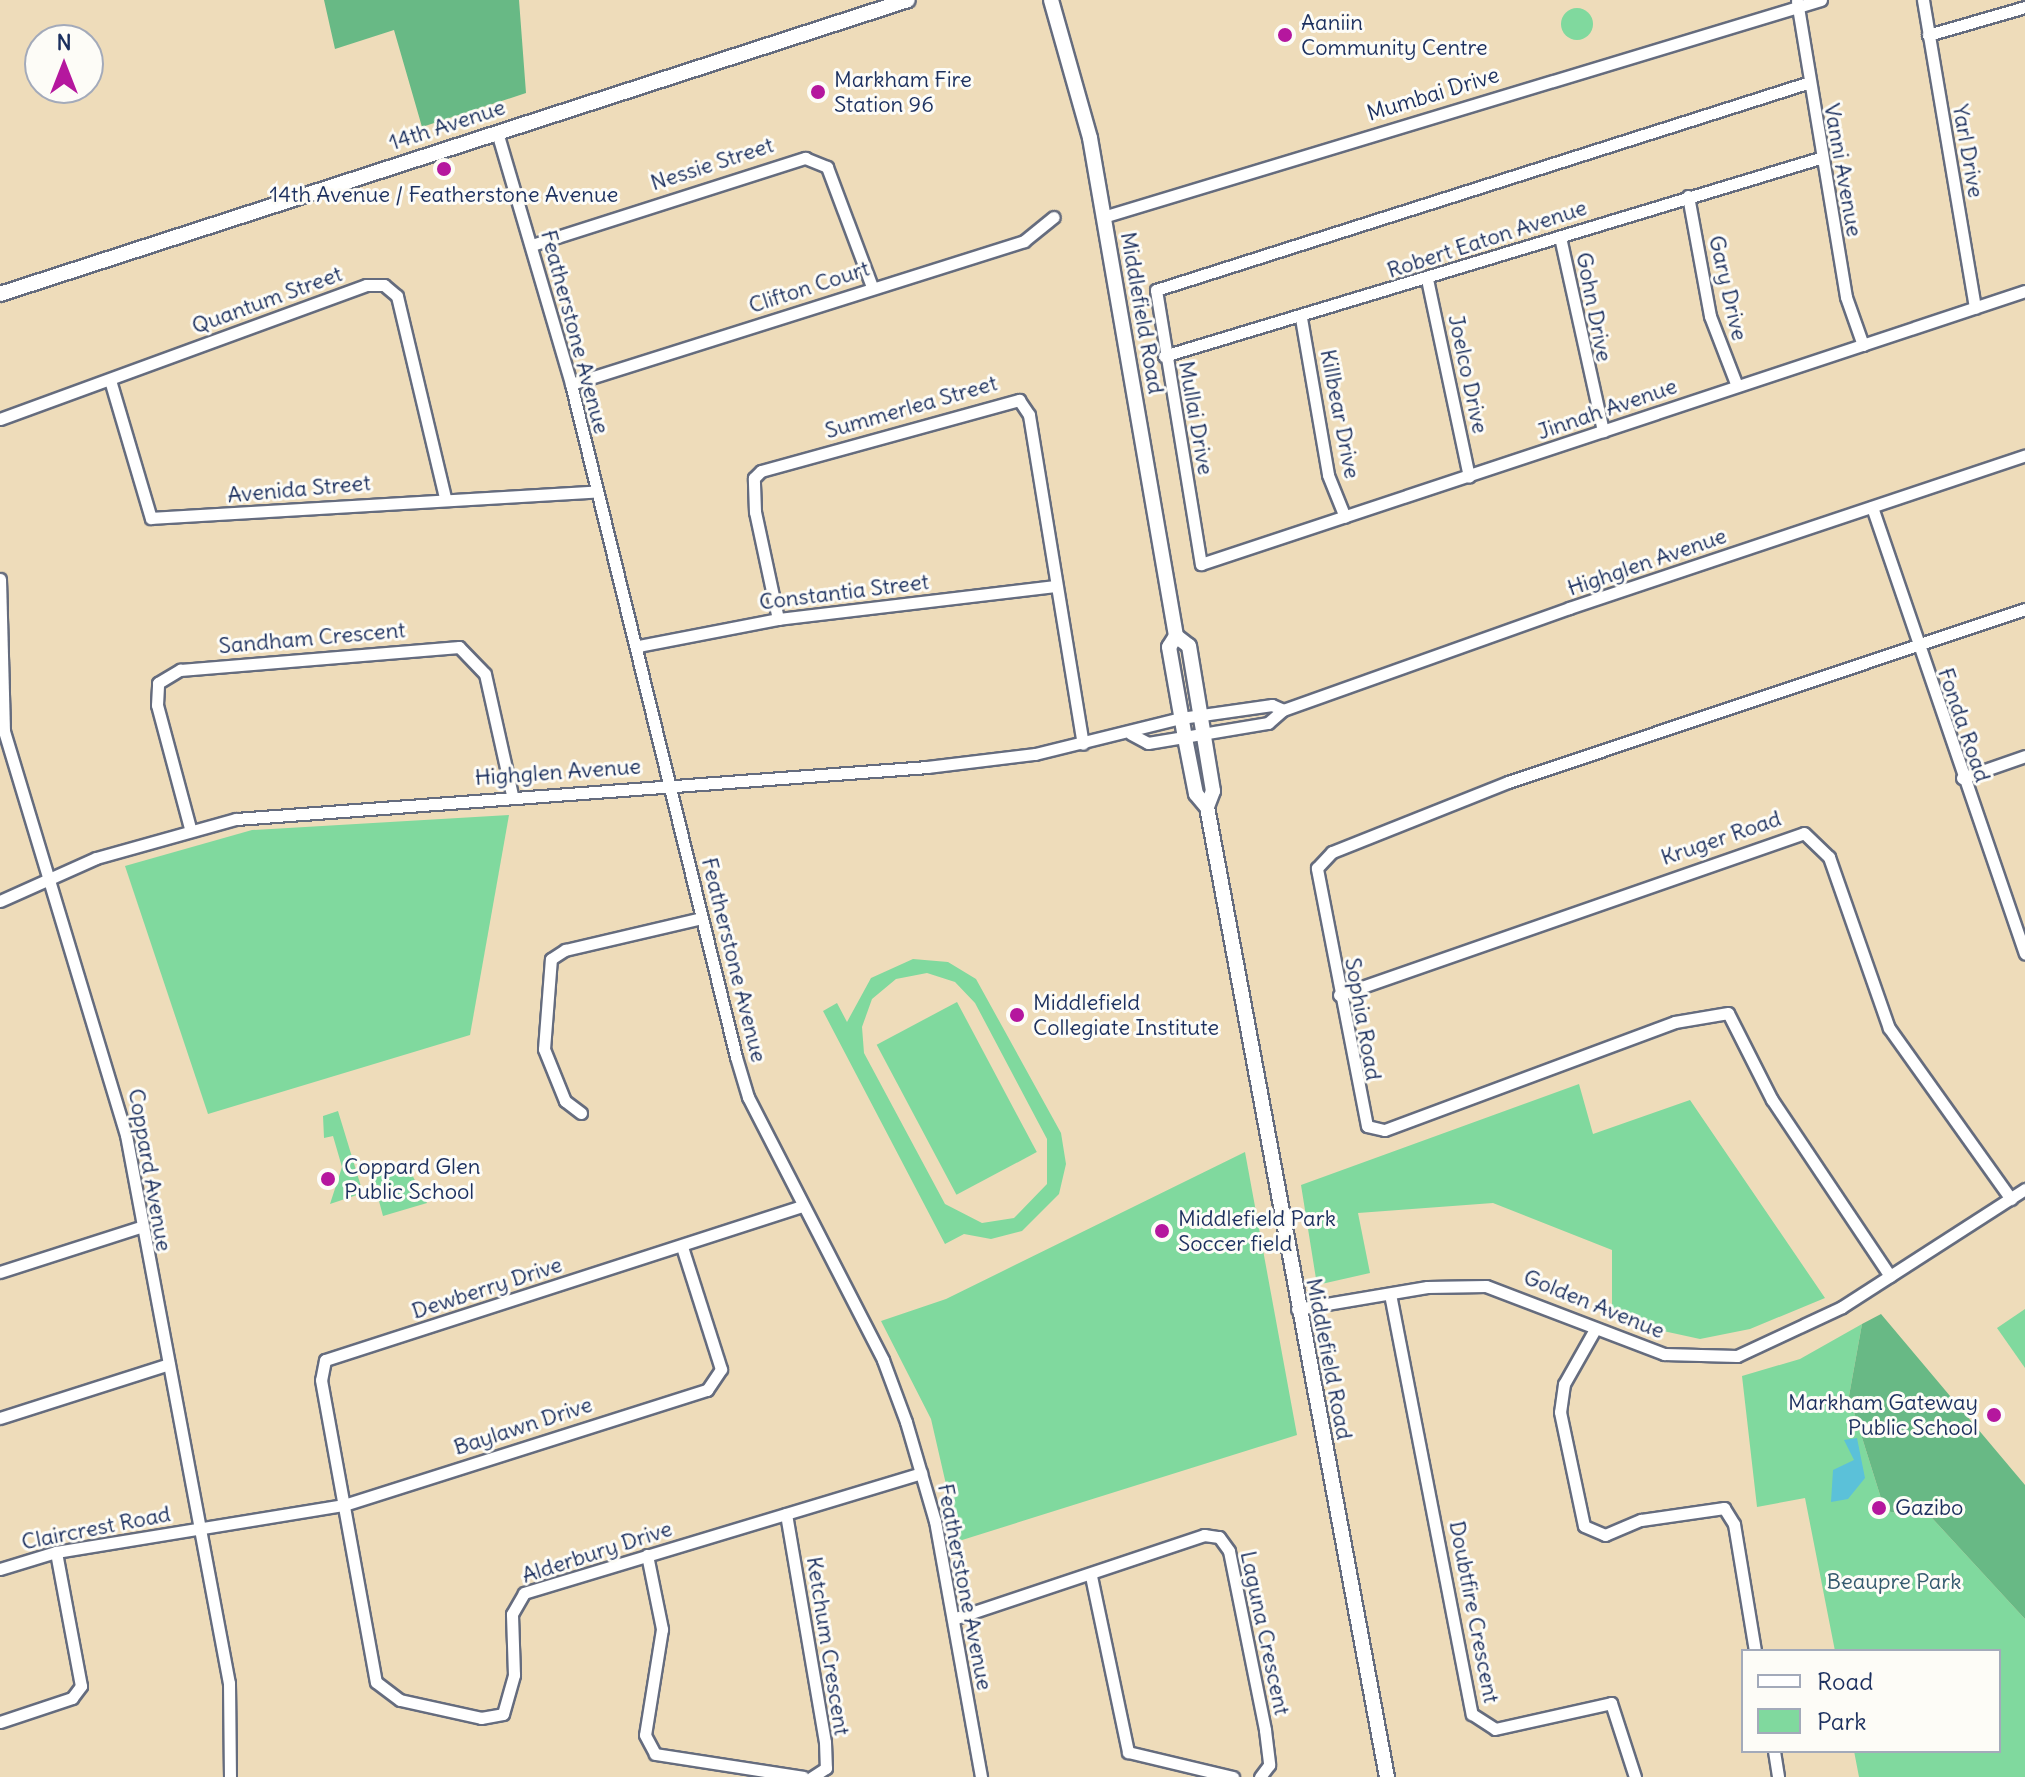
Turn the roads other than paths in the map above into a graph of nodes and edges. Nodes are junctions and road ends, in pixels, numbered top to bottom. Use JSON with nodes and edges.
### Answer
{"nodes":[{"id":1,"x":908,"y":0,"type":"edge"},
{"id":2,"x":1051,"y":0,"type":"edge"},
{"id":3,"x":1821,"y":0,"type":"edge"},
{"id":4,"x":1923,"y":0,"type":"edge"},
{"id":5,"x":1798,"y":4,"type":"edge"},
{"id":6,"x":2025,"y":7,"type":"edge"},
{"id":7,"x":1928,"y":35,"type":"junction"},
{"id":8,"x":1807,"y":83,"type":"junction"},
{"id":9,"x":497,"y":132,"type":"junction"},
{"id":10,"x":1820,"y":158,"type":"junction"},
{"id":11,"x":1688,"y":196,"type":"junction"},
{"id":12,"x":1054,"y":217,"type":"dead end"},
{"id":13,"x":1103,"y":217,"type":"junction"},
{"id":14,"x":1560,"y":237,"type":"junction"},
{"id":15,"x":532,"y":245,"type":"junction"},
{"id":16,"x":1427,"y":279,"type":"junction"},
{"id":17,"x":872,"y":287,"type":"junction"},
{"id":18,"x":2025,"y":291,"type":"edge"},
{"id":19,"x":0,"y":294,"type":"edge"},
{"id":20,"x":1975,"y":308,"type":"junction"},
{"id":21,"x":1301,"y":318,"type":"junction"},
{"id":22,"x":1863,"y":345,"type":"junction"},
{"id":23,"x":1164,"y":356,"type":"junction"},
{"id":24,"x":110,"y":380,"type":"junction"},
{"id":25,"x":571,"y":384,"type":"junction"},
{"id":26,"x":1737,"y":386,"type":"junction"},
{"id":27,"x":0,"y":419,"type":"edge"},
{"id":28,"x":1603,"y":431,"type":"junction"},
{"id":29,"x":2025,"y":455,"type":"edge"},
{"id":30,"x":1469,"y":477,"type":"junction"},
{"id":31,"x":595,"y":492,"type":"junction"},
{"id":32,"x":445,"y":497,"type":"junction"},
{"id":33,"x":1872,"y":507,"type":"junction"},
{"id":34,"x":1345,"y":517,"type":"junction"},
{"id":35,"x":1201,"y":564,"type":"joint"},
{"id":36,"x":0,"y":579,"type":"edge"},
{"id":37,"x":1056,"y":586,"type":"junction"},
{"id":38,"x":2025,"y":609,"type":"edge"},
{"id":39,"x":778,"y":619,"type":"junction"},
{"id":40,"x":1176,"y":636,"type":"junction"},
{"id":41,"x":638,"y":646,"type":"junction"},
{"id":42,"x":1917,"y":647,"type":"junction"},
{"id":43,"x":1283,"y":710,"type":"junction"},
{"id":44,"x":1200,"y":715,"type":"junction"},
{"id":45,"x":1181,"y":718,"type":"junction"},
{"id":46,"x":2,"y":732,"type":"edge"},
{"id":47,"x":1131,"y":734,"type":"junction"},
{"id":48,"x":1203,"y":736,"type":"junction"},
{"id":49,"x":1185,"y":738,"type":"junction"},
{"id":50,"x":1083,"y":744,"type":"junction"},
{"id":51,"x":2025,"y":756,"type":"edge"},
{"id":52,"x":1962,"y":778,"type":"junction"},
{"id":53,"x":672,"y":784,"type":"junction"},
{"id":54,"x":512,"y":795,"type":"junction"},
{"id":55,"x":1207,"y":807,"type":"junction"},
{"id":56,"x":190,"y":828,"type":"junction"},
{"id":57,"x":47,"y":876,"type":"junction"},
{"id":58,"x":0,"y":901,"type":"edge"},
{"id":59,"x":701,"y":918,"type":"junction"},
{"id":60,"x":2025,"y":953,"type":"edge"},
{"id":61,"x":1339,"y":995,"type":"junction"},
{"id":62,"x":581,"y":1113,"type":"dead end"},
{"id":63,"x":2025,"y":1189,"type":"edge"},
{"id":64,"x":2011,"y":1199,"type":"junction"},
{"id":65,"x":802,"y":1206,"type":"junction"},
{"id":66,"x":140,"y":1227,"type":"junction"},
{"id":67,"x":682,"y":1247,"type":"junction"},
{"id":68,"x":0,"y":1272,"type":"edge"},
{"id":69,"x":1890,"y":1276,"type":"junction"},
{"id":70,"x":1390,"y":1294,"type":"junction"},
{"id":71,"x":1297,"y":1309,"type":"junction"},
{"id":72,"x":1594,"y":1331,"type":"junction"},
{"id":73,"x":169,"y":1364,"type":"junction"},
{"id":74,"x":0,"y":1418,"type":"edge"},
{"id":75,"x":921,"y":1473,"type":"junction"},
{"id":76,"x":344,"y":1505,"type":"junction"},
{"id":77,"x":786,"y":1514,"type":"junction"},
{"id":78,"x":200,"y":1529,"type":"junction"},
{"id":79,"x":56,"y":1552,"type":"junction"},
{"id":80,"x":647,"y":1555,"type":"junction"},
{"id":81,"x":0,"y":1569,"type":"edge"},
{"id":82,"x":1091,"y":1576,"type":"junction"},
{"id":83,"x":953,"y":1619,"type":"junction"},
{"id":84,"x":1755,"y":1649,"type":"edge"},
{"id":85,"x":0,"y":1722,"type":"edge"},
{"id":86,"x":1774,"y":1753,"type":"edge"},
{"id":87,"x":230,"y":1777,"type":"edge"},
{"id":88,"x":803,"y":1777,"type":"edge"},
{"id":89,"x":812,"y":1777,"type":"edge"},
{"id":90,"x":981,"y":1777,"type":"edge"},
{"id":91,"x":1233,"y":1777,"type":"edge"},
{"id":92,"x":1260,"y":1777,"type":"edge"},
{"id":93,"x":1387,"y":1777,"type":"edge"},
{"id":94,"x":1635,"y":1777,"type":"edge"},
{"id":95,"x":1778,"y":1777,"type":"edge"}],
"edges":[{"from":1,"to":9,"type":"main road","name":"14th Avenue"},
{"from":2,"to":13,"type":"main road","name":"Middlefield Road"},
{"from":3,"to":5,"type":"street","name":"Mumbai Drive"},
{"from":4,"to":7,"type":"street","name":"Yarl Drive"},
{"from":5,"to":8,"type":"street","name":"Vanni Avenue"},
{"from":5,"to":13,"type":"street","name":"Mumbai Drive"},
{"from":6,"to":7,"type":"street"},
{"from":7,"to":20,"type":"street","name":"Yarl Drive"},
{"from":8,"to":10,"type":"street","name":"Vanni Avenue"},
{"from":8,"to":23,"type":"street","name":"Mullai Drive"},
{"from":9,"to":15,"type":"street","name":"Featherstone Avenue"},
{"from":9,"to":19,"type":"main road","name":"14th Avenue"},
{"from":10,"to":11,"type":"street","name":"Robert Eaton Avenue"},
{"from":10,"to":22,"type":"street","name":"Vanni Avenue"},
{"from":11,"to":14,"type":"street","name":"Robert Eaton Avenue"},
{"from":11,"to":26,"type":"street","name":"Gary Drive"},
{"from":12,"to":17,"type":"street","name":"Clifton Court"},
{"from":13,"to":40,"type":"main road","name":"Middlefield Road"},
{"from":14,"to":16,"type":"street","name":"Robert Eaton Avenue"},
{"from":14,"to":28,"type":"street","name":"Gohn Drive"},
{"from":15,"to":17,"type":"street","name":"Nessie Street"},
{"from":15,"to":25,"type":"street","name":"Featherstone Avenue"},
{"from":16,"to":21,"type":"street","name":"Robert Eaton Avenue"},
{"from":16,"to":30,"type":"street","name":"Joelco Drive"},
{"from":17,"to":25,"type":"street","name":"Clifton Court"},
{"from":18,"to":20,"type":"street","name":"Jinnah Avenue"},
{"from":20,"to":22,"type":"street","name":"Jinnah Avenue"},
{"from":21,"to":23,"type":"street","name":"Robert Eaton Avenue"},
{"from":21,"to":34,"type":"street","name":"Killbear Drive"},
{"from":22,"to":26,"type":"street","name":"Jinnah Avenue"},
{"from":23,"to":35,"type":"street","name":"Mullai Drive"},
{"from":24,"to":27,"type":"street","name":"Quantum Street"},
{"from":24,"to":32,"type":"street","name":"Avenida Street"},
{"from":24,"to":32,"type":"street","name":"Quantum Street"},
{"from":25,"to":31,"type":"street","name":"Featherstone Avenue"},
{"from":26,"to":28,"type":"street","name":"Jinnah Avenue"},
{"from":28,"to":30,"type":"street","name":"Jinnah Avenue"},
{"from":29,"to":33,"type":"street","name":"Highglen Avenue"},
{"from":30,"to":34,"type":"street","name":"Jinnah Avenue"},
{"from":31,"to":32,"type":"street","name":"Avenida Street"},
{"from":31,"to":41,"type":"street","name":"Featherstone Avenue"},
{"from":33,"to":42,"type":"street","name":"Fonda Road"},
{"from":33,"to":43,"type":"street","name":"Highglen Avenue"},
{"from":34,"to":35,"type":"street","name":"Jinnah Avenue"},
{"from":36,"to":46,"type":"street","name":"Coppard Avenue"},
{"from":37,"to":39,"type":"street","name":"Constantia Street"},
{"from":37,"to":39,"type":"street","name":"Summerlea Street"},
{"from":37,"to":50,"type":"street","name":"Summerlea Street"},
{"from":38,"to":42,"type":"street","name":"Sophia Road"},
{"from":39,"to":41,"type":"street","name":"Constantia Street"},
{"from":40,"to":44,"type":"main road","name":"Middlefield Road"},
{"from":40,"to":45,"type":"main road","name":"Middlefield Road"},
{"from":41,"to":53,"type":"street","name":"Featherstone Avenue"},
{"from":42,"to":52,"type":"street","name":"Fonda Road"},
{"from":42,"to":61,"type":"street","name":"Sophia Road"},
{"from":43,"to":44,"type":"street","name":"Highglen Avenue"},
{"from":43,"to":48,"type":"street","name":"Highglen Avenue"},
{"from":44,"to":45,"type":"street","name":"Highglen Avenue"},
{"from":44,"to":48,"type":"main road","name":"Middlefield Road"},
{"from":45,"to":47,"type":"street","name":"Highglen Avenue"},
{"from":45,"to":49,"type":"main road","name":"Middlefield Road"},
{"from":46,"to":57,"type":"street","name":"Coppard Avenue"},
{"from":47,"to":49,"type":"street","name":"Highglen Avenue"},
{"from":47,"to":50,"type":"street","name":"Highglen Avenue"},
{"from":48,"to":49,"type":"street","name":"Highglen Avenue"},
{"from":48,"to":55,"type":"main road","name":"Middlefield Road"},
{"from":49,"to":55,"type":"main road","name":"Middlefield Road"},
{"from":50,"to":53,"type":"street","name":"Highglen Avenue"},
{"from":51,"to":52,"type":"street"},
{"from":52,"to":60,"type":"street","name":"Fonda Road"},
{"from":53,"to":54,"type":"street","name":"Highglen Avenue"},
{"from":53,"to":59,"type":"street","name":"Featherstone Avenue"},
{"from":54,"to":56,"type":"street","name":"Highglen Avenue"},
{"from":54,"to":56,"type":"street","name":"Sandham Crescent"},
{"from":55,"to":71,"type":"main road","name":"Middlefield Road"},
{"from":56,"to":57,"type":"street","name":"Highglen Avenue"},
{"from":57,"to":58,"type":"street","name":"Highglen Avenue"},
{"from":57,"to":66,"type":"street","name":"Coppard Avenue"},
{"from":59,"to":62,"type":"street"},
{"from":59,"to":65,"type":"street","name":"Featherstone Avenue"},
{"from":61,"to":64,"type":"street","name":"Kruger Road"},
{"from":61,"to":69,"type":"street","name":"Sophia Road"},
{"from":63,"to":64,"type":"street","name":"Golden Avenue"},
{"from":64,"to":69,"type":"street","name":"Golden Avenue"},
{"from":65,"to":67,"type":"street","name":"Dewberry Drive"},
{"from":65,"to":75,"type":"street","name":"Featherstone Avenue"},
{"from":66,"to":68,"type":"street"},
{"from":66,"to":73,"type":"street","name":"Coppard Avenue"},
{"from":67,"to":76,"type":"street","name":"Dewberry Drive"},
{"from":67,"to":76,"type":"street","name":"Baylawn Drive"},
{"from":69,"to":72,"type":"street","name":"Golden Avenue"},
{"from":70,"to":71,"type":"street","name":"Golden Avenue"},
{"from":70,"to":72,"type":"street","name":"Golden Avenue"},
{"from":70,"to":94,"type":"street","name":"Doubtfire Crescent"},
{"from":71,"to":93,"type":"main road","name":"Middlefield Road"},
{"from":72,"to":84,"type":"street"},
{"from":73,"to":74,"type":"street"},
{"from":73,"to":78,"type":"street","name":"Coppard Avenue"},
{"from":75,"to":77,"type":"street","name":"Alderbury Drive"},
{"from":75,"to":83,"type":"street","name":"Featherstone Avenue"},
{"from":76,"to":78,"type":"street","name":"Baylawn Drive"},
{"from":76,"to":80,"type":"street","name":"Alderbury Drive"},
{"from":77,"to":80,"type":"street","name":"Alderbury Drive"},
{"from":77,"to":89,"type":"street","name":"Ketchum Crescent"},
{"from":78,"to":79,"type":"street","name":"Claircrest Road"},
{"from":78,"to":87,"type":"street","name":"Coppard Avenue"},
{"from":79,"to":81,"type":"street","name":"Claircrest Road"},
{"from":79,"to":85,"type":"street"},
{"from":80,"to":88,"type":"street"},
{"from":82,"to":83,"type":"street","name":"Laguna Crescent"},
{"from":82,"to":91,"type":"street"},
{"from":82,"to":92,"type":"street","name":"Laguna Crescent"},
{"from":83,"to":90,"type":"street","name":"Featherstone Avenue"},
{"from":86,"to":95,"type":"street"}]}
